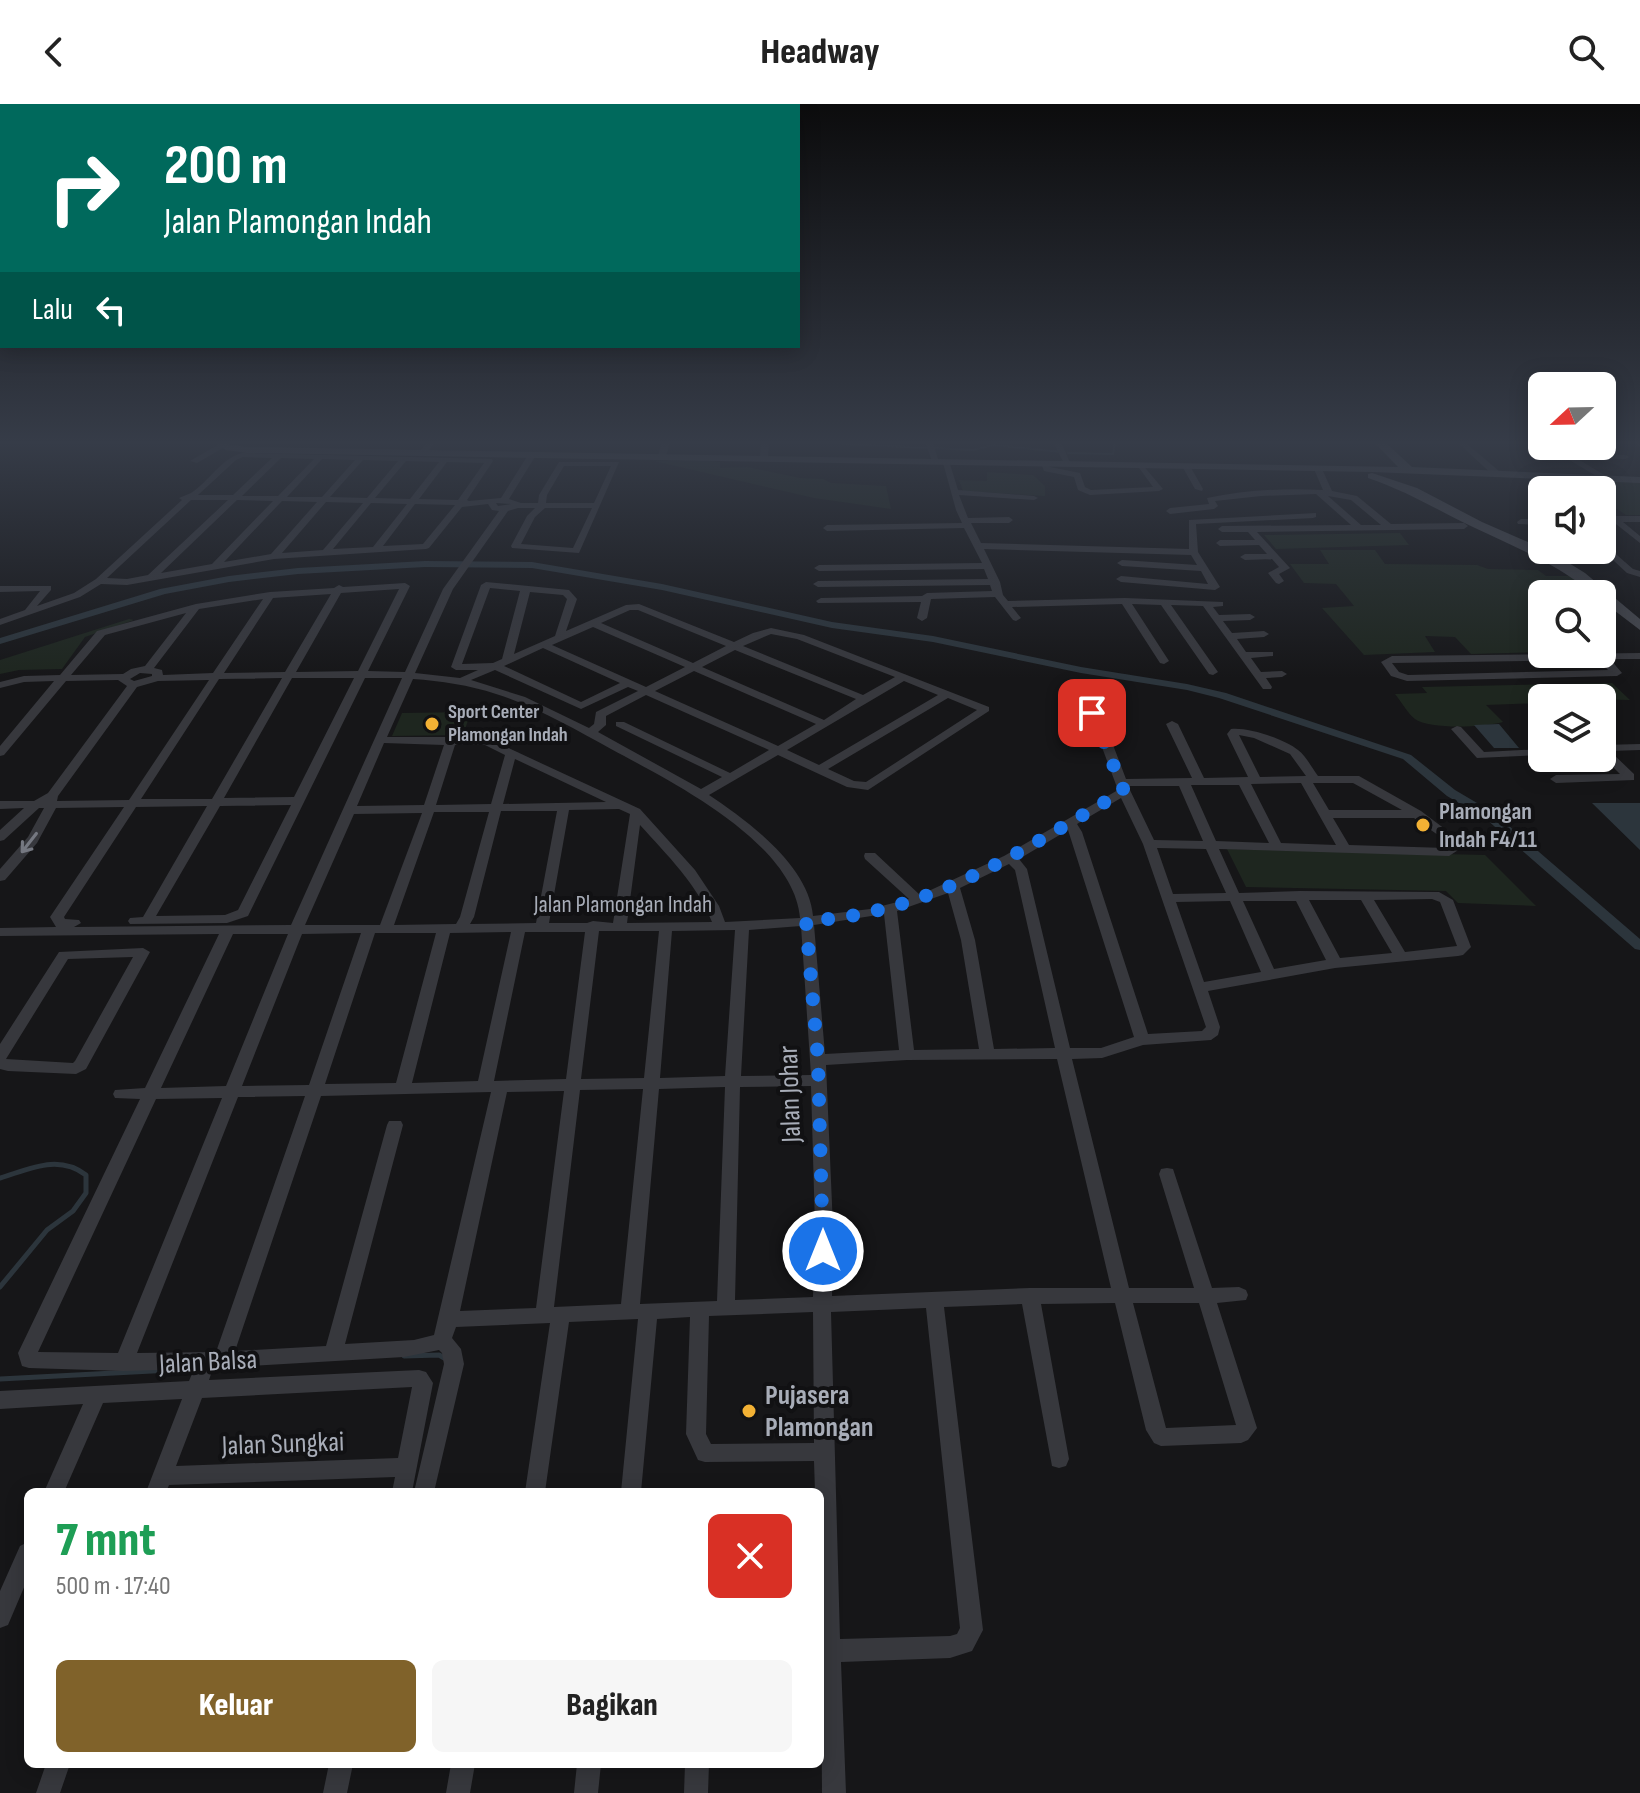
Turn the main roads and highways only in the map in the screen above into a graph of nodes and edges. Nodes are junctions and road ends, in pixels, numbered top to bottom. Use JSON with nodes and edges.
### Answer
{"nodes":[{"id":1,"x":1470,"y":521,"type":"edge"},
{"id":2,"x":1639,"y":624,"type":"edge"}],
"edges":[{"from":1,"to":2,"type":"main road"}]}
